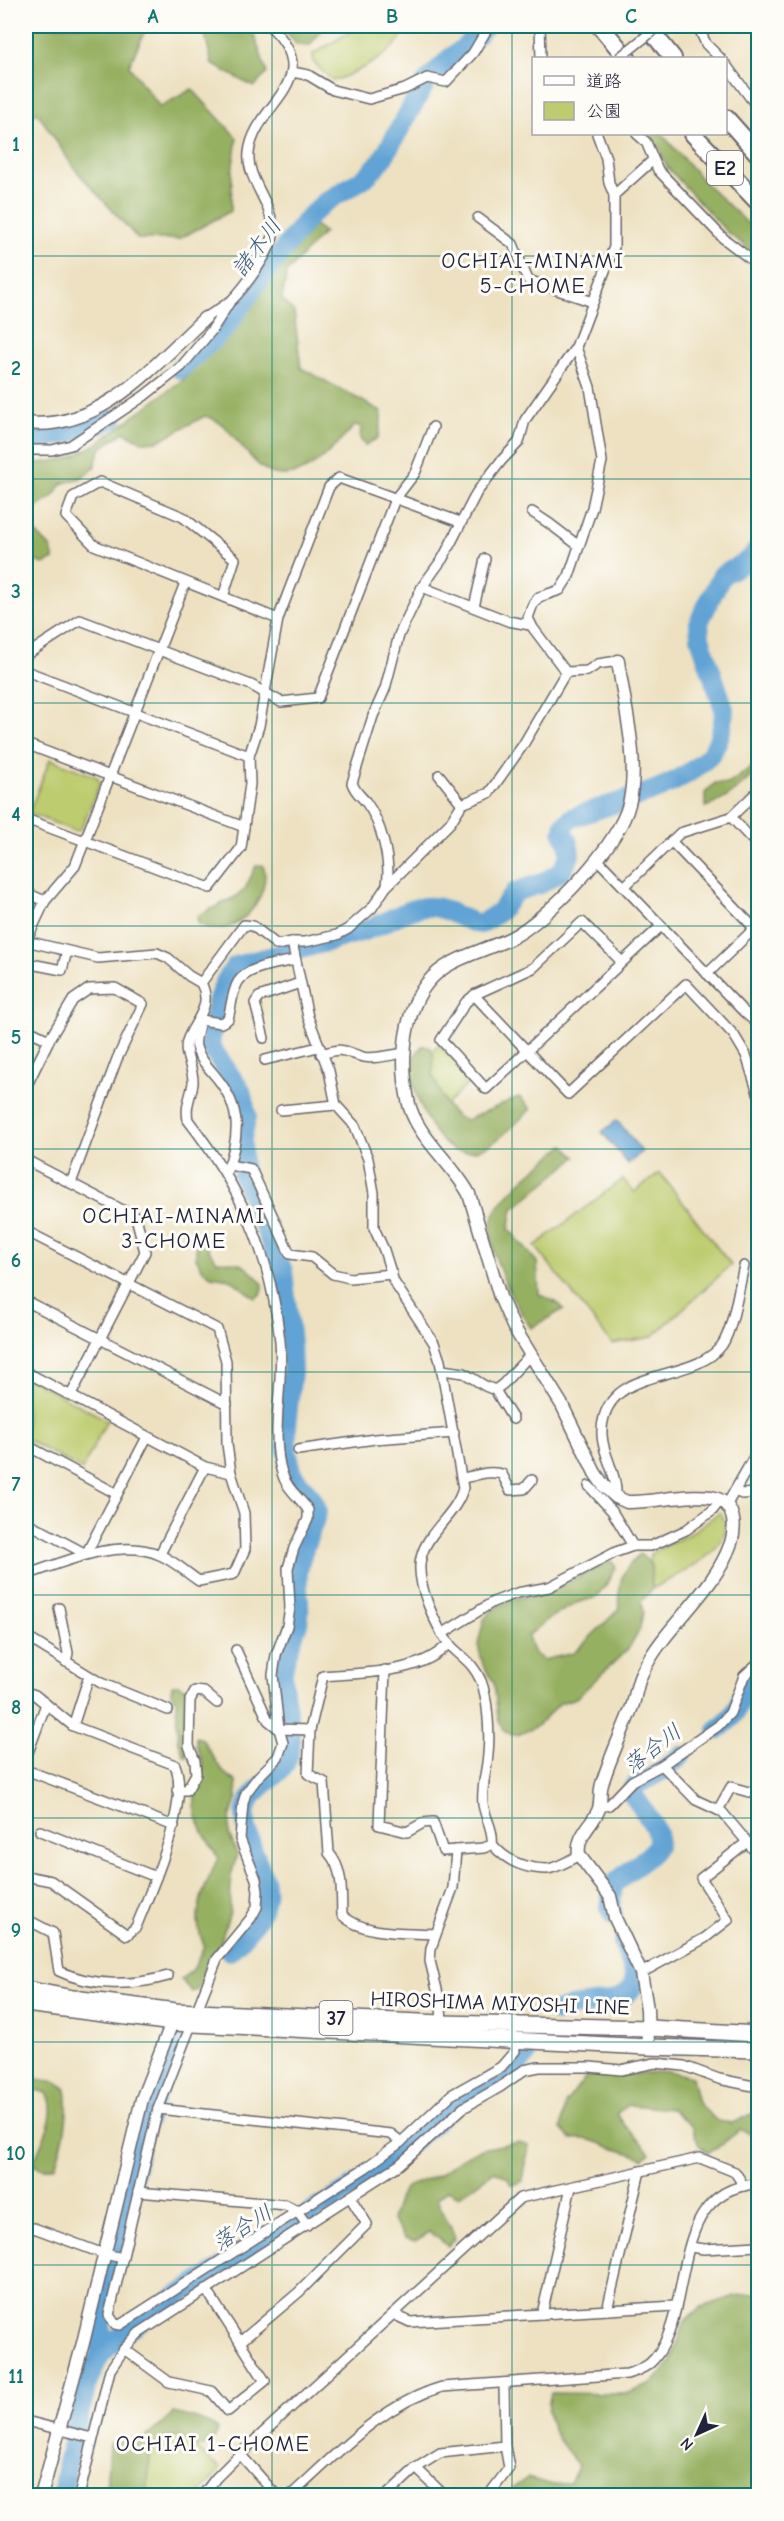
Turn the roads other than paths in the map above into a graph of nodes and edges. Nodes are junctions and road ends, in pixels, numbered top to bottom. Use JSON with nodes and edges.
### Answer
{"nodes":[{"id":1,"x":270,"y":26,"type":"edge"},
{"id":2,"x":489,"y":26,"type":"edge"},
{"id":3,"x":540,"y":26,"type":"edge"},
{"id":4,"x":600,"y":26,"type":"edge"},
{"id":5,"x":647,"y":26,"type":"edge"},
{"id":6,"x":659,"y":26,"type":"edge"},
{"id":7,"x":699,"y":26,"type":"edge"},
{"id":8,"x":541,"y":57,"type":"edge"},
{"id":9,"x":620,"y":57,"type":"edge"},
{"id":10,"x":626,"y":57,"type":"edge"},
{"id":11,"x":672,"y":57,"type":"edge"},
{"id":12,"x":719,"y":57,"type":"edge"},
{"id":13,"x":727,"y":66,"type":"edge"},
{"id":14,"x":292,"y":72,"type":"junction"},
{"id":15,"x":759,"y":108,"type":"edge"},
{"id":16,"x":727,"y":119,"type":"edge"},
{"id":17,"x":597,"y":135,"type":"edge"},
{"id":18,"x":638,"y":135,"type":"edge"},
{"id":19,"x":694,"y":135,"type":"edge"},
{"id":20,"x":759,"y":154,"type":"edge"},
{"id":21,"x":653,"y":160,"type":"junction"},
{"id":22,"x":614,"y":195,"type":"junction"},
{"id":23,"x":759,"y":202,"type":"edge"},
{"id":24,"x":478,"y":218,"type":"dead end"},
{"id":25,"x":759,"y":265,"type":"edge"},
{"id":26,"x":232,"y":299,"type":"junction"},
{"id":27,"x":593,"y":302,"type":"junction"},
{"id":28,"x":205,"y":318,"type":"joint"},
{"id":29,"x":576,"y":347,"type":"junction"},
{"id":30,"x":26,"y":423,"type":"edge"},
{"id":31,"x":433,"y":427,"type":"dead end"},
{"id":32,"x":26,"y":450,"type":"edge"},
{"id":33,"x":396,"y":498,"type":"junction"},
{"id":34,"x":532,"y":512,"type":"dead end"},
{"id":35,"x":460,"y":522,"type":"junction"},
{"id":36,"x":579,"y":546,"type":"junction"},
{"id":37,"x":485,"y":559,"type":"dead end"},
{"id":38,"x":185,"y":583,"type":"junction"},
{"id":39,"x":422,"y":587,"type":"junction"},
{"id":40,"x":223,"y":597,"type":"junction"},
{"id":41,"x":474,"y":607,"type":"junction"},
{"id":42,"x":278,"y":620,"type":"junction"},
{"id":43,"x":530,"y":625,"type":"junction"},
{"id":44,"x":158,"y":650,"type":"junction"},
{"id":45,"x":26,"y":655,"type":"edge"},
{"id":46,"x":618,"y":661,"type":"joint"},
{"id":47,"x":26,"y":671,"type":"edge"},
{"id":48,"x":566,"y":672,"type":"junction"},
{"id":49,"x":263,"y":693,"type":"junction"},
{"id":50,"x":133,"y":714,"type":"junction"},
{"id":51,"x":26,"y":744,"type":"edge"},
{"id":52,"x":249,"y":756,"type":"junction"},
{"id":53,"x":439,"y":775,"type":"dead end"},
{"id":54,"x":109,"y":777,"type":"junction"},
{"id":55,"x":759,"y":791,"type":"edge"},
{"id":56,"x":462,"y":804,"type":"junction"},
{"id":57,"x":731,"y":817,"type":"junction"},
{"id":58,"x":26,"y":819,"type":"edge"},
{"id":59,"x":244,"y":827,"type":"junction"},
{"id":60,"x":84,"y":841,"type":"junction"},
{"id":61,"x":672,"y":841,"type":"junction"},
{"id":62,"x":759,"y":846,"type":"edge"},
{"id":63,"x":598,"y":860,"type":"junction"},
{"id":64,"x":386,"y":887,"type":"junction"},
{"id":65,"x":624,"y":887,"type":"junction"},
{"id":66,"x":26,"y":893,"type":"edge"},
{"id":67,"x":45,"y":901,"type":"junction"},
{"id":68,"x":661,"y":926,"type":"junction"},
{"id":69,"x":757,"y":928,"type":"edge"},
{"id":70,"x":27,"y":939,"type":"edge"},
{"id":71,"x":293,"y":944,"type":"junction"},
{"id":72,"x":68,"y":951,"type":"junction"},
{"id":73,"x":295,"y":958,"type":"junction"},
{"id":74,"x":622,"y":962,"type":"junction"},
{"id":75,"x":26,"y":963,"type":"edge"},
{"id":76,"x":707,"y":974,"type":"junction"},
{"id":77,"x":300,"y":982,"type":"junction"},
{"id":78,"x":201,"y":983,"type":"junction"},
{"id":79,"x":474,"y":995,"type":"junction"},
{"id":80,"x":205,"y":1020,"type":"junction"},
{"id":81,"x":759,"y":1024,"type":"edge"},
{"id":82,"x":26,"y":1029,"type":"edge"},
{"id":83,"x":264,"y":1038,"type":"dead end"},
{"id":84,"x":49,"y":1040,"type":"junction"},
{"id":85,"x":320,"y":1050,"type":"junction"},
{"id":86,"x":527,"y":1051,"type":"junction"},
{"id":87,"x":406,"y":1053,"type":"junction"},
{"id":88,"x":265,"y":1060,"type":"dead end"},
{"id":89,"x":26,"y":1087,"type":"edge"},
{"id":90,"x":759,"y":1093,"type":"edge"},
{"id":91,"x":336,"y":1105,"type":"junction"},
{"id":92,"x":281,"y":1110,"type":"dead end"},
{"id":93,"x":26,"y":1160,"type":"edge"},
{"id":94,"x":234,"y":1168,"type":"junction"},
{"id":95,"x":71,"y":1182,"type":"junction"},
{"id":96,"x":26,"y":1231,"type":"edge"},
{"id":97,"x":744,"y":1266,"type":"dead end"},
{"id":98,"x":392,"y":1274,"type":"junction"},
{"id":99,"x":129,"y":1284,"type":"junction"},
{"id":100,"x":26,"y":1301,"type":"edge"},
{"id":101,"x":99,"y":1340,"type":"junction"},
{"id":102,"x":530,"y":1355,"type":"junction"},
{"id":103,"x":442,"y":1370,"type":"junction"},
{"id":104,"x":26,"y":1372,"type":"edge"},
{"id":105,"x":495,"y":1390,"type":"junction"},
{"id":106,"x":71,"y":1395,"type":"junction"},
{"id":107,"x":227,"y":1404,"type":"junction"},
{"id":108,"x":513,"y":1419,"type":"dead end"},
{"id":109,"x":454,"y":1433,"type":"junction"},
{"id":110,"x":147,"y":1437,"type":"junction"},
{"id":111,"x":759,"y":1439,"type":"edge"},
{"id":112,"x":26,"y":1444,"type":"edge"},
{"id":113,"x":298,"y":1450,"type":"dead end"},
{"id":114,"x":206,"y":1467,"type":"junction"},
{"id":115,"x":231,"y":1473,"type":"junction"},
{"id":116,"x":462,"y":1478,"type":"junction"},
{"id":117,"x":532,"y":1480,"type":"dead end"},
{"id":118,"x":589,"y":1486,"type":"dead end"},
{"id":119,"x":735,"y":1491,"type":"junction"},
{"id":120,"x":759,"y":1493,"type":"edge"},
{"id":121,"x":117,"y":1494,"type":"junction"},
{"id":122,"x":618,"y":1498,"type":"junction"},
{"id":123,"x":723,"y":1503,"type":"junction"},
{"id":124,"x":612,"y":1511,"type":"junction"},
{"id":125,"x":26,"y":1522,"type":"edge"},
{"id":126,"x":633,"y":1546,"type":"junction"},
{"id":127,"x":86,"y":1554,"type":"junction"},
{"id":128,"x":160,"y":1554,"type":"junction"},
{"id":129,"x":26,"y":1575,"type":"edge"},
{"id":130,"x":59,"y":1608,"type":"dead end"},
{"id":131,"x":442,"y":1634,"type":"junction"},
{"id":132,"x":26,"y":1642,"type":"edge"},
{"id":133,"x":449,"y":1643,"type":"junction"},
{"id":134,"x":236,"y":1650,"type":"dead end"},
{"id":135,"x":66,"y":1662,"type":"junction"},
{"id":136,"x":759,"y":1663,"type":"edge"},
{"id":137,"x":385,"y":1670,"type":"junction"},
{"id":138,"x":89,"y":1676,"type":"junction"},
{"id":139,"x":26,"y":1692,"type":"edge"},
{"id":140,"x":217,"y":1703,"type":"dead end"},
{"id":141,"x":46,"y":1704,"type":"junction"},
{"id":142,"x":168,"y":1710,"type":"dead end"},
{"id":143,"x":73,"y":1726,"type":"junction"},
{"id":144,"x":281,"y":1729,"type":"junction"},
{"id":145,"x":310,"y":1730,"type":"junction"},
{"id":146,"x":26,"y":1758,"type":"edge"},
{"id":147,"x":662,"y":1765,"type":"junction"},
{"id":148,"x":26,"y":1770,"type":"edge"},
{"id":149,"x":759,"y":1785,"type":"edge"},
{"id":150,"x":177,"y":1790,"type":"junction"},
{"id":151,"x":600,"y":1807,"type":"junction"},
{"id":152,"x":718,"y":1810,"type":"junction"},
{"id":153,"x":174,"y":1826,"type":"junction"},
{"id":154,"x":40,"y":1830,"type":"dead end"},
{"id":155,"x":492,"y":1844,"type":"junction"},
{"id":156,"x":456,"y":1850,"type":"junction"},
{"id":157,"x":579,"y":1855,"type":"junction"},
{"id":158,"x":26,"y":1876,"type":"edge"},
{"id":159,"x":156,"y":1877,"type":"junction"},
{"id":160,"x":26,"y":1919,"type":"edge"},
{"id":161,"x":435,"y":1934,"type":"junction"},
{"id":162,"x":641,"y":1973,"type":"junction"},
{"id":163,"x":168,"y":1976,"type":"dead end"},
{"id":164,"x":77,"y":1980,"type":"junction"},
{"id":165,"x":26,"y":1989,"type":"edge"},
{"id":166,"x":73,"y":1998,"type":"junction"},
{"id":167,"x":26,"y":2004,"type":"edge"},
{"id":168,"x":175,"y":2017,"type":"junction"},
{"id":169,"x":194,"y":2018,"type":"junction"},
{"id":170,"x":442,"y":2024,"type":"junction"},
{"id":171,"x":649,"y":2028,"type":"junction"},
{"id":172,"x":514,"y":2032,"type":"junction"},
{"id":173,"x":759,"y":2034,"type":"edge"},
{"id":174,"x":648,"y":2047,"type":"junction"},
{"id":175,"x":759,"y":2050,"type":"edge"},
{"id":176,"x":759,"y":2087,"type":"edge"},
{"id":177,"x":158,"y":2109,"type":"junction"},
{"id":178,"x":401,"y":2142,"type":"junction"},
{"id":179,"x":640,"y":2171,"type":"junction"},
{"id":180,"x":759,"y":2184,"type":"edge"},
{"id":181,"x":744,"y":2186,"type":"junction"},
{"id":182,"x":571,"y":2187,"type":"junction"},
{"id":183,"x":138,"y":2192,"type":"junction"},
{"id":184,"x":350,"y":2197,"type":"junction"},
{"id":185,"x":302,"y":2218,"type":"junction"},
{"id":186,"x":26,"y":2234,"type":"edge"},
{"id":187,"x":759,"y":2246,"type":"edge"},
{"id":188,"x":690,"y":2247,"type":"junction"},
{"id":189,"x":104,"y":2254,"type":"junction"},
{"id":190,"x":123,"y":2258,"type":"junction"},
{"id":191,"x":206,"y":2289,"type":"junction"},
{"id":192,"x":675,"y":2306,"type":"junction"},
{"id":193,"x":607,"y":2310,"type":"junction"},
{"id":194,"x":393,"y":2314,"type":"junction"},
{"id":195,"x":542,"y":2314,"type":"junction"},
{"id":196,"x":240,"y":2342,"type":"junction"},
{"id":197,"x":124,"y":2349,"type":"junction"},
{"id":198,"x":504,"y":2383,"type":"junction"},
{"id":199,"x":26,"y":2421,"type":"edge"},
{"id":200,"x":61,"y":2431,"type":"junction"},
{"id":201,"x":89,"y":2438,"type":"junction"},
{"id":202,"x":505,"y":2446,"type":"junction"},
{"id":203,"x":240,"y":2454,"type":"junction"},
{"id":204,"x":416,"y":2468,"type":"junction"},
{"id":205,"x":440,"y":2494,"type":"edge"},
{"id":206,"x":41,"y":2496,"type":"edge"},
{"id":207,"x":79,"y":2496,"type":"edge"},
{"id":208,"x":202,"y":2496,"type":"edge"},
{"id":209,"x":277,"y":2496,"type":"edge"},
{"id":210,"x":290,"y":2496,"type":"edge"},
{"id":211,"x":386,"y":2496,"type":"edge"},
{"id":212,"x":488,"y":2496,"type":"edge"}],
"edges":[{"from":1,"to":14,"type":"street"},
{"from":2,"to":14,"type":"street"},
{"from":3,"to":8,"type":"street"},
{"from":4,"to":10,"type":"highway"},
{"from":5,"to":11,"type":"highway"},
{"from":6,"to":9,"type":"street","bridge":true},
{"from":7,"to":12,"type":"street"},
{"from":13,"to":15,"type":"street"},
{"from":14,"to":26,"type":"street"},
{"from":16,"to":20,"type":"highway","number":"E2"},
{"from":17,"to":22,"type":"street"},
{"from":18,"to":21,"type":"street"},
{"from":19,"to":23,"type":"highway","number":"E2"},
{"from":21,"to":22,"type":"street"},
{"from":21,"to":25,"type":"street"},
{"from":22,"to":27,"type":"street"},
{"from":24,"to":27,"type":"street"},
{"from":26,"to":28,"type":"street"},
{"from":26,"to":32,"type":"street"},
{"from":27,"to":29,"type":"street"},
{"from":28,"to":30,"type":"street"},
{"from":29,"to":35,"type":"street"},
{"from":29,"to":36,"type":"street"},
{"from":31,"to":33,"type":"street"},
{"from":33,"to":35,"type":"street"},
{"from":33,"to":42,"type":"street"},
{"from":33,"to":49,"type":"street"},
{"from":34,"to":36,"type":"street"},
{"from":35,"to":39,"type":"street"},
{"from":36,"to":43,"type":"street"},
{"from":37,"to":41,"type":"street"},
{"from":38,"to":40,"type":"street"},
{"from":38,"to":40,"type":"street"},
{"from":38,"to":44,"type":"street"},
{"from":39,"to":41,"type":"street"},
{"from":39,"to":64,"type":"street"},
{"from":40,"to":42,"type":"street"},
{"from":41,"to":43,"type":"street"},
{"from":42,"to":49,"type":"street"},
{"from":43,"to":48,"type":"street"},
{"from":44,"to":45,"type":"street"},
{"from":44,"to":49,"type":"street"},
{"from":44,"to":50,"type":"street"},
{"from":46,"to":48,"type":"street"},
{"from":46,"to":63,"type":"street"},
{"from":47,"to":50,"type":"street"},
{"from":48,"to":56,"type":"street"},
{"from":49,"to":52,"type":"street"},
{"from":50,"to":52,"type":"street"},
{"from":50,"to":54,"type":"street"},
{"from":51,"to":54,"type":"street"},
{"from":52,"to":59,"type":"street"},
{"from":53,"to":56,"type":"street"},
{"from":54,"to":59,"type":"street"},
{"from":54,"to":60,"type":"street"},
{"from":55,"to":57,"type":"street"},
{"from":56,"to":64,"type":"street"},
{"from":57,"to":61,"type":"street"},
{"from":57,"to":62,"type":"street"},
{"from":58,"to":60,"type":"street"},
{"from":59,"to":60,"type":"street"},
{"from":60,"to":67,"type":"street"},
{"from":61,"to":65,"type":"street"},
{"from":61,"to":69,"type":"street"},
{"from":63,"to":65,"type":"street"},
{"from":63,"to":87,"type":"street"},
{"from":64,"to":71,"type":"street"},
{"from":65,"to":68,"type":"street"},
{"from":66,"to":67,"type":"street"},
{"from":67,"to":70,"type":"street"},
{"from":68,"to":74,"type":"street"},
{"from":68,"to":76,"type":"street"},
{"from":69,"to":76,"type":"street"},
{"from":70,"to":72,"type":"street"},
{"from":71,"to":73,"type":"street"},
{"from":71,"to":78,"type":"street"},
{"from":72,"to":75,"type":"street"},
{"from":72,"to":78,"type":"street"},
{"from":73,"to":77,"type":"street"},
{"from":73,"to":80,"type":"street"},
{"from":74,"to":79,"type":"street"},
{"from":74,"to":86,"type":"street"},
{"from":76,"to":81,"type":"street"},
{"from":77,"to":83,"type":"street"},
{"from":77,"to":85,"type":"street"},
{"from":78,"to":80,"type":"street"},
{"from":79,"to":86,"type":"street"},
{"from":79,"to":86,"type":"street"},
{"from":80,"to":94,"type":"street"},
{"from":80,"to":94,"type":"street"},
{"from":82,"to":84,"type":"street"},
{"from":84,"to":89,"type":"street"},
{"from":84,"to":95,"type":"street"},
{"from":85,"to":87,"type":"street"},
{"from":85,"to":88,"type":"street"},
{"from":85,"to":91,"type":"street"},
{"from":86,"to":90,"type":"street"},
{"from":87,"to":102,"type":"street"},
{"from":91,"to":92,"type":"street"},
{"from":91,"to":98,"type":"street"},
{"from":93,"to":95,"type":"street"},
{"from":94,"to":98,"type":"street"},
{"from":94,"to":144,"type":"street"},
{"from":95,"to":99,"type":"street"},
{"from":96,"to":99,"type":"street"},
{"from":97,"to":122,"type":"street"},
{"from":98,"to":103,"type":"street"},
{"from":99,"to":101,"type":"street"},
{"from":99,"to":107,"type":"street"},
{"from":100,"to":101,"type":"street"},
{"from":101,"to":106,"type":"street"},
{"from":101,"to":107,"type":"street"},
{"from":102,"to":105,"type":"street"},
{"from":102,"to":122,"type":"street"},
{"from":103,"to":105,"type":"street"},
{"from":103,"to":109,"type":"street"},
{"from":104,"to":106,"type":"street"},
{"from":105,"to":108,"type":"street"},
{"from":106,"to":110,"type":"street"},
{"from":107,"to":115,"type":"street"},
{"from":109,"to":113,"type":"street"},
{"from":109,"to":116,"type":"street"},
{"from":110,"to":114,"type":"street"},
{"from":110,"to":121,"type":"street"},
{"from":111,"to":119,"type":"street"},
{"from":112,"to":121,"type":"street"},
{"from":114,"to":115,"type":"street"},
{"from":114,"to":128,"type":"street"},
{"from":115,"to":128,"type":"street"},
{"from":116,"to":117,"type":"street"},
{"from":116,"to":131,"type":"street"},
{"from":118,"to":124,"type":"street"},
{"from":119,"to":120,"type":"street"},
{"from":119,"to":123,"type":"street"},
{"from":121,"to":127,"type":"street"},
{"from":122,"to":123,"type":"street"},
{"from":122,"to":124,"type":"street"},
{"from":123,"to":126,"type":"street"},
{"from":123,"to":151,"type":"street"},
{"from":124,"to":126,"type":"street"},
{"from":125,"to":127,"type":"street"},
{"from":126,"to":131,"type":"street"},
{"from":127,"to":128,"type":"street"},
{"from":127,"to":129,"type":"street"},
{"from":130,"to":135,"type":"street"},
{"from":131,"to":133,"type":"street"},
{"from":132,"to":135,"type":"street"},
{"from":133,"to":137,"type":"street"},
{"from":133,"to":155,"type":"street"},
{"from":134,"to":144,"type":"street"},
{"from":135,"to":138,"type":"street"},
{"from":136,"to":147,"type":"street"},
{"from":137,"to":145,"type":"street"},
{"from":137,"to":156,"type":"street"},
{"from":138,"to":142,"type":"street"},
{"from":138,"to":143,"type":"street"},
{"from":139,"to":141,"type":"street"},
{"from":140,"to":150,"type":"street"},
{"from":141,"to":143,"type":"street"},
{"from":141,"to":146,"type":"street"},
{"from":143,"to":150,"type":"street"},
{"from":144,"to":145,"type":"street"},
{"from":144,"to":169,"type":"street"},
{"from":145,"to":161,"type":"street"},
{"from":147,"to":151,"type":"street"},
{"from":147,"to":152,"type":"street"},
{"from":148,"to":153,"type":"street"},
{"from":149,"to":152,"type":"street"},
{"from":150,"to":153,"type":"street"},
{"from":151,"to":157,"type":"street"},
{"from":152,"to":162,"type":"street"},
{"from":153,"to":159,"type":"street"},
{"from":154,"to":159,"type":"street"},
{"from":155,"to":156,"type":"street"},
{"from":155,"to":157,"type":"street"},
{"from":156,"to":161,"type":"street"},
{"from":157,"to":162,"type":"street"},
{"from":158,"to":159,"type":"street"},
{"from":160,"to":164,"type":"street"},
{"from":161,"to":170,"type":"street"},
{"from":162,"to":171,"type":"street"},
{"from":163,"to":164,"type":"street"},
{"from":164,"to":166,"type":"street"},
{"from":165,"to":166,"type":"main road","name":"HIROSHIMA MIYOSHI LINE","number":"37"},
{"from":166,"to":168,"type":"main road","name":"HIROSHIMA MIYOSHI LINE","number":"37"},
{"from":167,"to":168,"type":"main road","name":"HIROSHIMA MIYOSHI LINE","number":"37"},
{"from":168,"to":169,"type":"main road","name":"HIROSHIMA MIYOSHI LINE","number":"37"},
{"from":168,"to":189,"type":"street"},
{"from":169,"to":170,"type":"main road","name":"HIROSHIMA MIYOSHI LINE","number":"37"},
{"from":169,"to":172,"type":"main road","name":"HIROSHIMA MIYOSHI LINE","number":"37"},
{"from":169,"to":177,"type":"street"},
{"from":170,"to":172,"type":"main road","name":"HIROSHIMA MIYOSHI LINE","number":"37"},
{"from":171,"to":172,"type":"main road","name":"HIROSHIMA MIYOSHI LINE","number":"37"},
{"from":171,"to":173,"type":"main road","name":"HIROSHIMA MIYOSHI LINE","number":"37"},
{"from":171,"to":174,"type":"street"},
{"from":172,"to":174,"type":"main road","name":"HIROSHIMA MIYOSHI LINE","number":"37"},
{"from":172,"to":178,"type":"street"},
{"from":174,"to":175,"type":"main road","name":"HIROSHIMA MIYOSHI LINE","number":"37"},
{"from":176,"to":184,"type":"street"},
{"from":177,"to":178,"type":"street"},
{"from":177,"to":183,"type":"street"},
{"from":178,"to":185,"type":"street"},
{"from":179,"to":181,"type":"street"},
{"from":179,"to":182,"type":"street"},
{"from":179,"to":193,"type":"street"},
{"from":180,"to":181,"type":"street"},
{"from":181,"to":188,"type":"street"},
{"from":182,"to":194,"type":"street"},
{"from":182,"to":195,"type":"street"},
{"from":183,"to":185,"type":"street"},
{"from":183,"to":190,"type":"street"},
{"from":184,"to":185,"type":"street"},
{"from":184,"to":196,"type":"street"},
{"from":185,"to":190,"type":"street"},
{"from":185,"to":191,"type":"street"},
{"from":186,"to":189,"type":"street"},
{"from":187,"to":188,"type":"street"},
{"from":188,"to":192,"type":"street"},
{"from":189,"to":190,"type":"street"},
{"from":189,"to":200,"type":"street"},
{"from":191,"to":196,"type":"street"},
{"from":191,"to":197,"type":"street"},
{"from":192,"to":193,"type":"street"},
{"from":192,"to":198,"type":"street"},
{"from":193,"to":195,"type":"street"},
{"from":194,"to":195,"type":"street"},
{"from":194,"to":203,"type":"street"},
{"from":196,"to":197,"type":"street"},
{"from":197,"to":201,"type":"street"},
{"from":198,"to":202,"type":"street"},
{"from":198,"to":210,"type":"street"},
{"from":199,"to":200,"type":"street"},
{"from":200,"to":201,"type":"street"},
{"from":200,"to":206,"type":"street"},
{"from":201,"to":207,"type":"street"},
{"from":202,"to":204,"type":"street"},
{"from":202,"to":212,"type":"street"},
{"from":203,"to":208,"type":"street"},
{"from":203,"to":209,"type":"street"},
{"from":204,"to":205,"type":"street"},
{"from":204,"to":211,"type":"street"}]}
